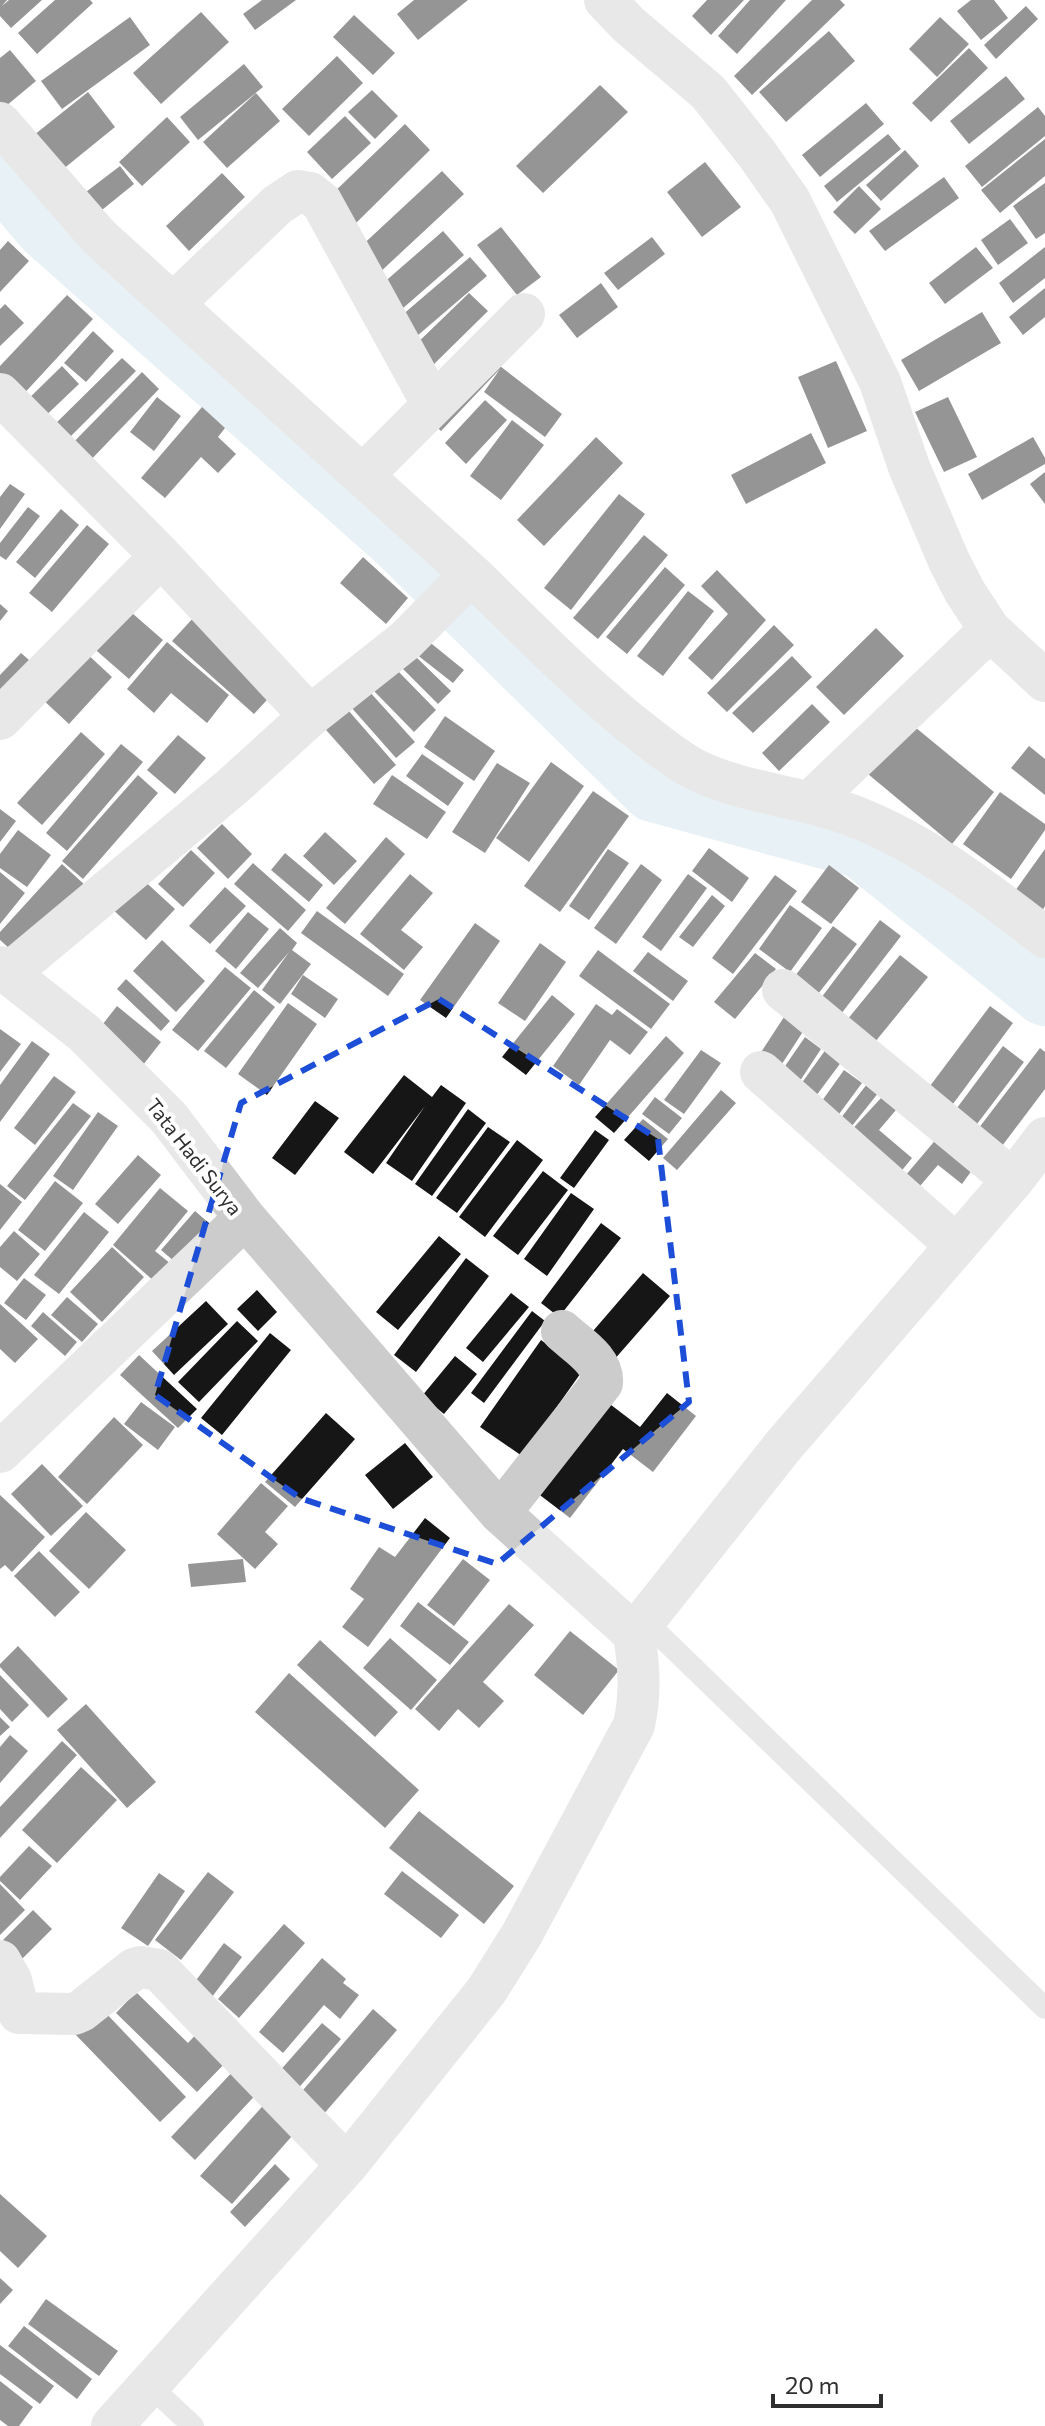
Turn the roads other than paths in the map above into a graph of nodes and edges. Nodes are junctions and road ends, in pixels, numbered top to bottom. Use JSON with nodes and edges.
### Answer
{"nodes":[{"id":1,"x":605,"y":0,"type":"edge"},
{"id":2,"x":0,"y":123,"type":"edge"},
{"id":3,"x":173,"y":304,"type":"junction"},
{"id":4,"x":524,"y":314,"type":"dead end"},
{"id":5,"x":0,"y":394,"type":"edge"},
{"id":6,"x":433,"y":405,"type":"junction"},
{"id":7,"x":363,"y":475,"type":"junction"},
{"id":8,"x":161,"y":556,"type":"junction"},
{"id":9,"x":464,"y":581,"type":"junction"},
{"id":10,"x":990,"y":630,"type":"junction"},
{"id":11,"x":1045,"y":681,"type":"edge"},
{"id":12,"x":310,"y":716,"type":"junction"},
{"id":13,"x":0,"y":719,"type":"edge"},
{"id":14,"x":810,"y":802,"type":"junction"},
{"id":15,"x":1045,"y":937,"type":"edge"},
{"id":16,"x":4,"y":970,"type":"edge"},
{"id":17,"x":783,"y":990,"type":"dead end"},
{"id":18,"x":761,"y":1072,"type":"dead end"},
{"id":19,"x":1045,"y":1138,"type":"edge"},
{"id":20,"x":1013,"y":1180,"type":"junction"},
{"id":21,"x":245,"y":1218,"type":"junction"},
{"id":22,"x":956,"y":1245,"type":"junction"},
{"id":23,"x":562,"y":1331,"type":"dead end"},
{"id":24,"x":0,"y":1452,"type":"edge"},
{"id":25,"x":500,"y":1513,"type":"junction"},
{"id":26,"x":640,"y":1628,"type":"junction"},
{"id":27,"x":0,"y":1961,"type":"edge"},
{"id":28,"x":1045,"y":2008,"type":"edge"},
{"id":29,"x":9,"y":2024,"type":"edge"},
{"id":30,"x":347,"y":2165,"type":"junction"},
{"id":31,"x":149,"y":2385,"type":"junction"},
{"id":32,"x":112,"y":2426,"type":"edge"},
{"id":33,"x":193,"y":2426,"type":"edge"}],
"edges":[{"from":1,"to":10,"type":"street"},
{"from":2,"to":3,"type":"street"},
{"from":3,"to":6,"type":"street"},
{"from":3,"to":7,"type":"street"},
{"from":4,"to":6,"type":"street"},
{"from":5,"to":8,"type":"street"},
{"from":6,"to":7,"type":"street"},
{"from":7,"to":9,"type":"street"},
{"from":8,"to":12,"type":"street"},
{"from":8,"to":13,"type":"street"},
{"from":9,"to":12,"type":"street"},
{"from":9,"to":14,"type":"street"},
{"from":10,"to":11,"type":"street"},
{"from":10,"to":14,"type":"street"},
{"from":12,"to":16,"type":"street"},
{"from":14,"to":15,"type":"street"},
{"from":16,"to":21,"type":"street","name":"Tata Hadi Surya"},
{"from":17,"to":20,"type":"street"},
{"from":18,"to":22,"type":"street"},
{"from":19,"to":20,"type":"street"},
{"from":20,"to":22,"type":"street"},
{"from":21,"to":24,"type":"street","name":"Tata Hadi Surya"},
{"from":21,"to":25,"type":"street"},
{"from":22,"to":26,"type":"street"},
{"from":23,"to":25,"type":"street"},
{"from":25,"to":26,"type":"street"},
{"from":26,"to":28,"type":"lane"},
{"from":26,"to":30,"type":"street"},
{"from":27,"to":29,"type":"street"},
{"from":29,"to":30,"type":"street"},
{"from":30,"to":31,"type":"street"},
{"from":31,"to":32,"type":"street"},
{"from":31,"to":33,"type":"lane"}]}
